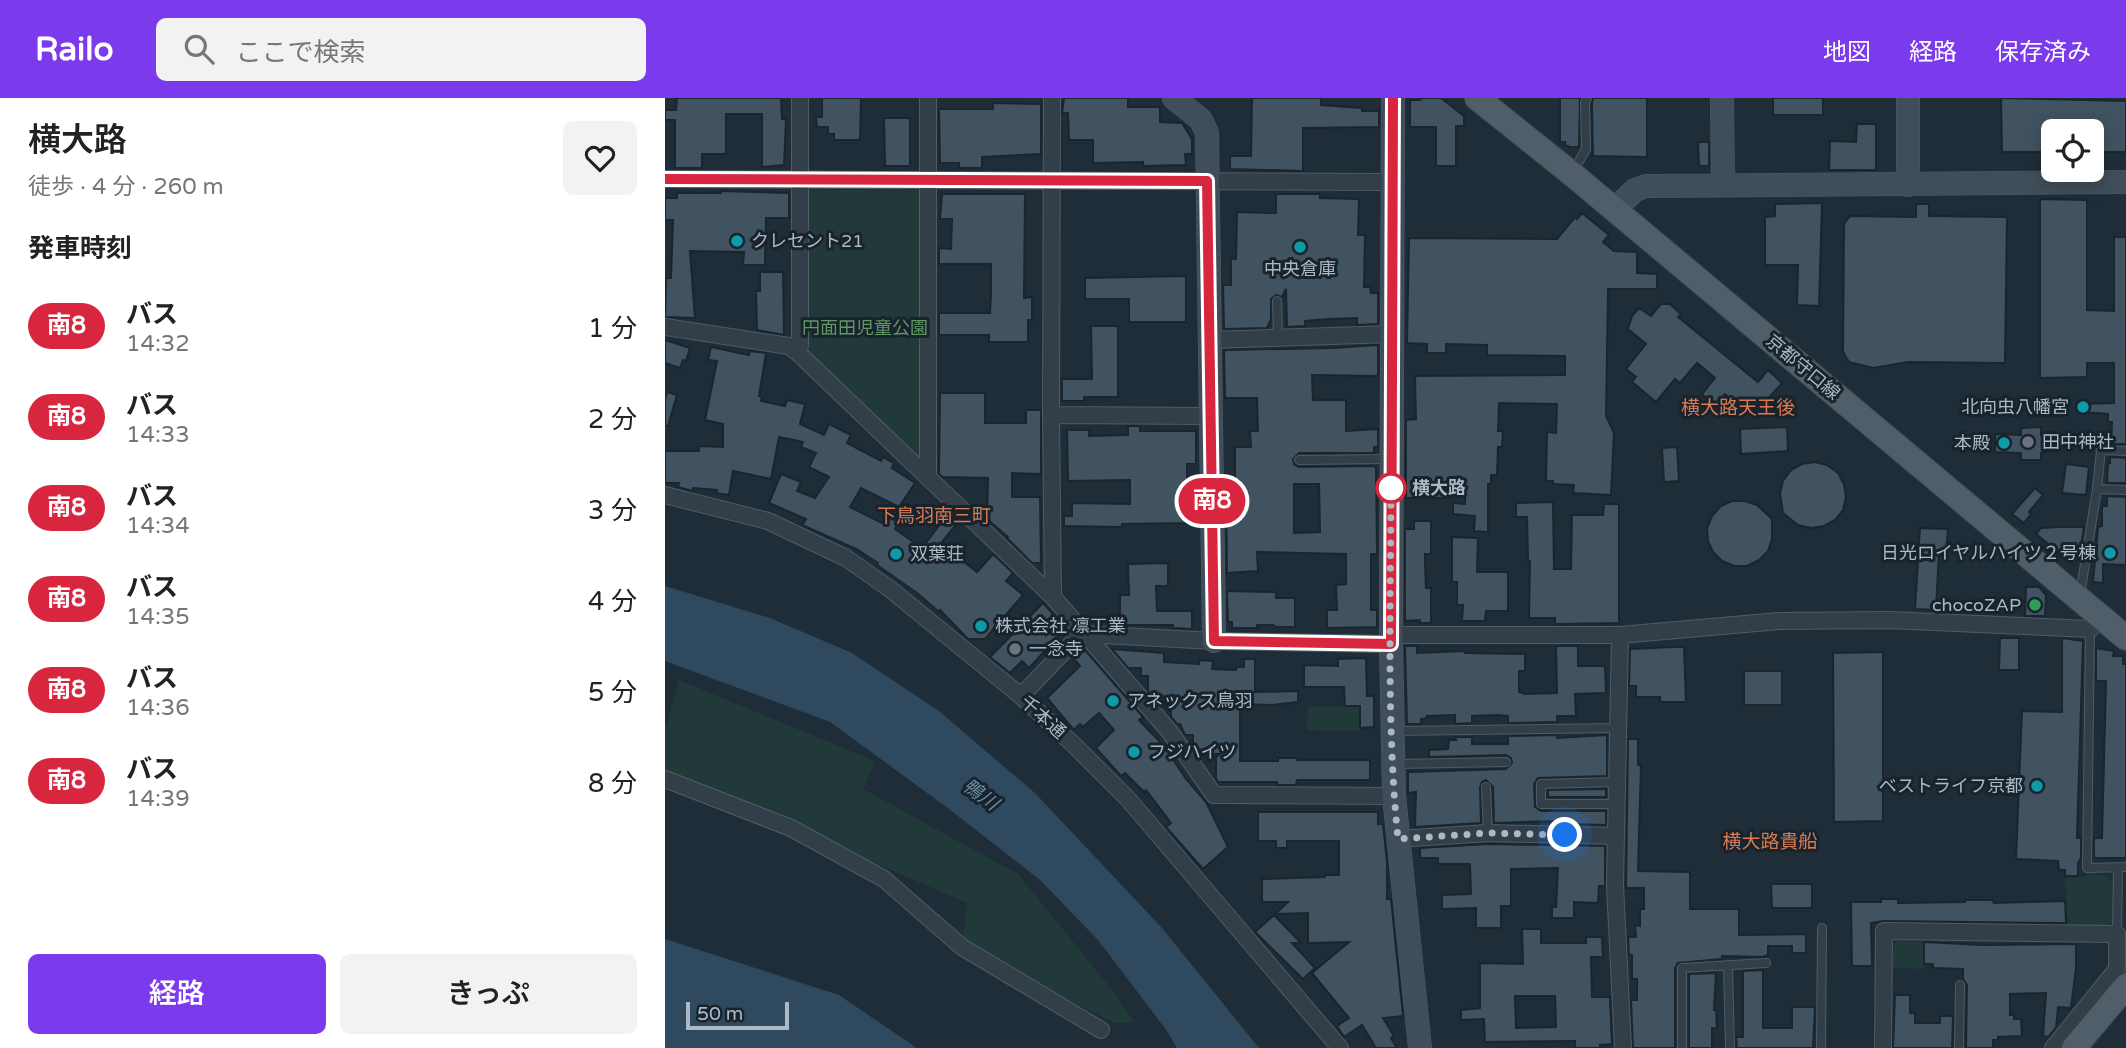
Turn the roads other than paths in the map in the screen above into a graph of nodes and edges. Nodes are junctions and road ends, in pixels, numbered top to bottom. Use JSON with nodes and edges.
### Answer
{"nodes":[{"id":1,"x":800,"y":98,"type":"edge"},
{"id":2,"x":928,"y":98,"type":"edge"},
{"id":3,"x":1052,"y":98,"type":"edge"},
{"id":4,"x":1174,"y":98,"type":"edge"},
{"id":5,"x":1393,"y":98,"type":"edge"},
{"id":6,"x":1477,"y":98,"type":"edge"},
{"id":7,"x":1587,"y":98,"type":"edge"},
{"id":8,"x":1722,"y":98,"type":"edge"},
{"id":9,"x":1908,"y":98,"type":"edge"},
{"id":10,"x":1572,"y":174,"type":"junction"},
{"id":11,"x":665,"y":179,"type":"edge"},
{"id":12,"x":800,"y":180,"type":"junction"},
{"id":13,"x":928,"y":180,"type":"junction"},
{"id":14,"x":1052,"y":181,"type":"junction"},
{"id":15,"x":1207,"y":181,"type":"junction"},
{"id":16,"x":1392,"y":182,"type":"junction"},
{"id":17,"x":2126,"y":182,"type":"edge"},
{"id":18,"x":1723,"y":184,"type":"junction"},
{"id":19,"x":1908,"y":185,"type":"junction"},
{"id":20,"x":1614,"y":210,"type":"junction"},
{"id":21,"x":1277,"y":301,"type":"dead end"},
{"id":22,"x":665,"y":327,"type":"edge"},
{"id":23,"x":1392,"y":334,"type":"junction"},
{"id":24,"x":1278,"y":338,"type":"junction"},
{"id":25,"x":1210,"y":340,"type":"junction"},
{"id":26,"x":797,"y":352,"type":"junction"},
{"id":27,"x":1051,"y":415,"type":"junction"},
{"id":28,"x":1211,"y":416,"type":"junction"},
{"id":29,"x":2126,"y":451,"type":"edge"},
{"id":30,"x":1392,"y":459,"type":"junction"},
{"id":31,"x":1299,"y":460,"type":"dead end"},
{"id":32,"x":928,"y":478,"type":"junction"},
{"id":33,"x":2097,"y":489,"type":"junction"},
{"id":34,"x":2126,"y":490,"type":"edge"},
{"id":35,"x":665,"y":495,"type":"edge"},
{"id":36,"x":1053,"y":597,"type":"junction"},
{"id":37,"x":2080,"y":598,"type":"junction"},
{"id":38,"x":2095,"y":622,"type":"junction"},
{"id":39,"x":1084,"y":634,"type":"junction"},
{"id":40,"x":1620,"y":635,"type":"junction"},
{"id":41,"x":2126,"y":638,"type":"edge"},
{"id":42,"x":1391,"y":640,"type":"junction"},
{"id":43,"x":1214,"y":641,"type":"junction"},
{"id":44,"x":1021,"y":696,"type":"junction"},
{"id":45,"x":1618,"y":729,"type":"junction"},
{"id":46,"x":1392,"y":731,"type":"junction"},
{"id":47,"x":1506,"y":762,"type":"dead end"},
{"id":48,"x":1393,"y":764,"type":"junction"},
{"id":49,"x":665,"y":779,"type":"edge"},
{"id":50,"x":1617,"y":782,"type":"junction"},
{"id":51,"x":1486,"y":787,"type":"dead end"},
{"id":52,"x":1394,"y":796,"type":"junction"},
{"id":53,"x":1617,"y":804,"type":"junction"},
{"id":54,"x":1488,"y":833,"type":"junction"},
{"id":55,"x":1616,"y":836,"type":"junction"},
{"id":56,"x":1398,"y":839,"type":"junction"},
{"id":57,"x":2122,"y":868,"type":"edge"},
{"id":58,"x":1822,"y":928,"type":"dead end"},
{"id":59,"x":2117,"y":934,"type":"junction"},
{"id":60,"x":1766,"y":963,"type":"dead end"},
{"id":61,"x":1728,"y":965,"type":"junction"},
{"id":62,"x":1960,"y":985,"type":"dead end"},
{"id":63,"x":2126,"y":986,"type":"edge"},
{"id":64,"x":2126,"y":1012,"type":"edge"},
{"id":65,"x":1101,"y":1030,"type":"dead end"},
{"id":66,"x":1340,"y":1048,"type":"edge"},
{"id":67,"x":1420,"y":1048,"type":"edge"},
{"id":68,"x":1623,"y":1048,"type":"edge"},
{"id":69,"x":1682,"y":1048,"type":"edge"},
{"id":70,"x":1730,"y":1048,"type":"edge"},
{"id":71,"x":1821,"y":1048,"type":"edge"},
{"id":72,"x":1883,"y":1048,"type":"edge"},
{"id":73,"x":1959,"y":1048,"type":"edge"},
{"id":74,"x":2053,"y":1048,"type":"edge"},
{"id":75,"x":2074,"y":1048,"type":"edge"},
{"id":76,"x":2096,"y":1048,"type":"edge"}],
"edges":[{"from":1,"to":12,"type":"street"},
{"from":2,"to":13,"type":"street"},
{"from":3,"to":14,"type":"street"},
{"from":4,"to":15,"type":"street"},
{"from":5,"to":16,"type":"street"},
{"from":6,"to":10,"type":"main road","name":"京都守口線"},
{"from":7,"to":10,"type":"lane"},
{"from":8,"to":18,"type":"street"},
{"from":9,"to":19,"type":"street"},
{"from":10,"to":20,"type":"main road","name":"京都守口線"},
{"from":11,"to":12,"type":"street"},
{"from":12,"to":13,"type":"street"},
{"from":12,"to":26,"type":"street"},
{"from":13,"to":14,"type":"street"},
{"from":13,"to":32,"type":"street"},
{"from":14,"to":15,"type":"street"},
{"from":14,"to":27,"type":"street"},
{"from":15,"to":16,"type":"street"},
{"from":15,"to":25,"type":"street"},
{"from":16,"to":23,"type":"street"},
{"from":17,"to":19,"type":"street"},
{"from":18,"to":19,"type":"street"},
{"from":18,"to":20,"type":"street"},
{"from":20,"to":37,"type":"main road","name":"京都守口線"},
{"from":21,"to":24,"type":"lane"},
{"from":22,"to":26,"type":"street"},
{"from":23,"to":24,"type":"street"},
{"from":23,"to":30,"type":"street"},
{"from":24,"to":25,"type":"street"},
{"from":25,"to":28,"type":"street"},
{"from":26,"to":32,"type":"street"},
{"from":27,"to":28,"type":"street"},
{"from":27,"to":36,"type":"street"},
{"from":28,"to":43,"type":"street"},
{"from":29,"to":33,"type":"lane"},
{"from":30,"to":31,"type":"lane"},
{"from":30,"to":42,"type":"street"},
{"from":32,"to":36,"type":"street"},
{"from":33,"to":34,"type":"lane"},
{"from":33,"to":37,"type":"lane"},
{"from":35,"to":44,"type":"street","name":"千本通"},
{"from":36,"to":39,"type":"street"},
{"from":37,"to":38,"type":"main road","name":"京都守口線"},
{"from":38,"to":40,"type":"street"},
{"from":38,"to":41,"type":"main road","name":"京都守口線"},
{"from":38,"to":57,"type":"lane"},
{"from":39,"to":43,"type":"street"},
{"from":39,"to":44,"type":"street"},
{"from":39,"to":52,"type":"street"},
{"from":40,"to":42,"type":"street"},
{"from":40,"to":45,"type":"street"},
{"from":42,"to":43,"type":"street"},
{"from":42,"to":46,"type":"street"},
{"from":44,"to":66,"type":"street","name":"千本通"},
{"from":45,"to":46,"type":"lane"},
{"from":45,"to":50,"type":"street"},
{"from":46,"to":48,"type":"street"},
{"from":47,"to":48,"type":"lane"},
{"from":48,"to":52,"type":"street"},
{"from":49,"to":65,"type":"street"},
{"from":50,"to":53,"type":"street"},
{"from":50,"to":53,"type":"lane"},
{"from":51,"to":54,"type":"lane"},
{"from":52,"to":56,"type":"street"},
{"from":53,"to":55,"type":"street"},
{"from":54,"to":55,"type":"street"},
{"from":54,"to":56,"type":"street"},
{"from":55,"to":68,"type":"street"},
{"from":56,"to":67,"type":"street"},
{"from":57,"to":59,"type":"lane"},
{"from":58,"to":71,"type":"lane"},
{"from":59,"to":72,"type":"street"},
{"from":59,"to":74,"type":"street"},
{"from":60,"to":61,"type":"lane"},
{"from":61,"to":69,"type":"lane"},
{"from":61,"to":70,"type":"lane"},
{"from":62,"to":73,"type":"lane"},
{"from":63,"to":75,"type":"main road"},
{"from":64,"to":76,"type":"main road"}]}
